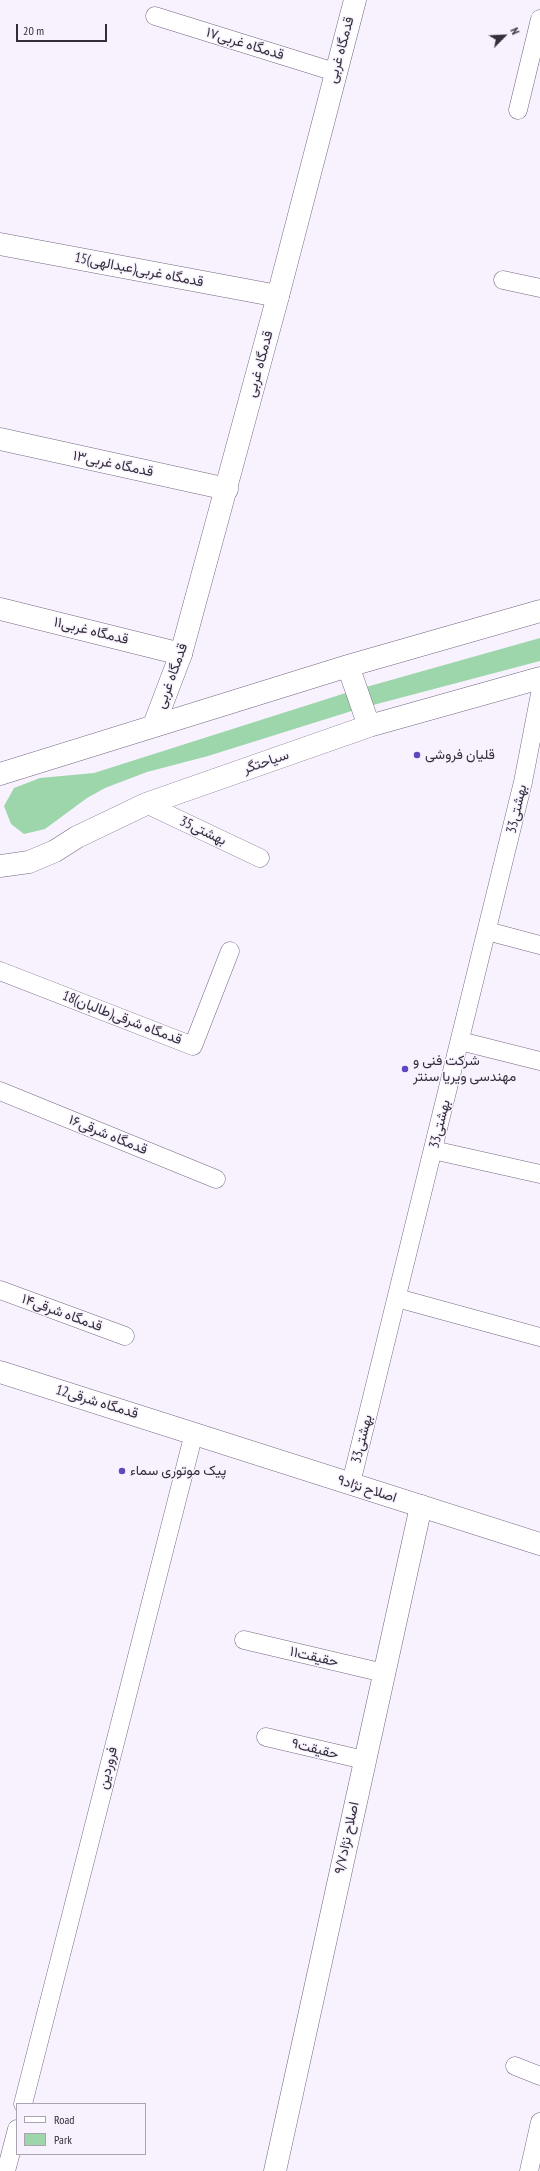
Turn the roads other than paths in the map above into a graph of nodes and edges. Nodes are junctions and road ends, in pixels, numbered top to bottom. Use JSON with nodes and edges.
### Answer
{"nodes":[{"id":1,"x":355,"y":0,"type":"edge"},
{"id":2,"x":156,"y":16,"type":"dead end"},
{"id":3,"x":540,"y":19,"type":"edge"},
{"id":4,"x":335,"y":72,"type":"junction"},
{"id":5,"x":518,"y":110,"type":"dead end"},
{"id":6,"x":0,"y":244,"type":"edge"},
{"id":7,"x":503,"y":280,"type":"dead end"},
{"id":8,"x":540,"y":288,"type":"edge"},
{"id":9,"x":278,"y":296,"type":"junction"},
{"id":10,"x":0,"y":439,"type":"edge"},
{"id":11,"x":227,"y":488,"type":"junction"},
{"id":12,"x":0,"y":609,"type":"edge"},
{"id":13,"x":540,"y":611,"type":"edge"},
{"id":14,"x":181,"y":654,"type":"junction"},
{"id":15,"x":348,"y":666,"type":"junction"},
{"id":16,"x":540,"y":678,"type":"edge"},
{"id":17,"x":540,"y":694,"type":"edge"},
{"id":18,"x":154,"y":725,"type":"junction"},
{"id":19,"x":369,"y":726,"type":"junction"},
{"id":20,"x":0,"y":774,"type":"edge"},
{"id":21,"x":146,"y":804,"type":"junction"},
{"id":22,"x":260,"y":858,"type":"dead end"},
{"id":23,"x":0,"y":866,"type":"edge"},
{"id":24,"x":487,"y":931,"type":"junction"},
{"id":25,"x":540,"y":945,"type":"edge"},
{"id":26,"x":230,"y":951,"type":"dead end"},
{"id":27,"x":0,"y":971,"type":"edge"},
{"id":28,"x":460,"y":1041,"type":"junction"},
{"id":29,"x":540,"y":1061,"type":"edge"},
{"id":30,"x":0,"y":1091,"type":"edge"},
{"id":31,"x":433,"y":1150,"type":"junction"},
{"id":32,"x":540,"y":1174,"type":"edge"},
{"id":33,"x":216,"y":1178,"type":"dead end"},
{"id":34,"x":0,"y":1290,"type":"edge"},
{"id":35,"x":397,"y":1298,"type":"junction"},
{"id":36,"x":125,"y":1336,"type":"dead end"},
{"id":37,"x":540,"y":1337,"type":"edge"},
{"id":38,"x":0,"y":1372,"type":"edge"},
{"id":39,"x":194,"y":1433,"type":"junction"},
{"id":40,"x":351,"y":1483,"type":"junction"},
{"id":41,"x":421,"y":1506,"type":"junction"},
{"id":42,"x":540,"y":1544,"type":"edge"},
{"id":43,"x":244,"y":1640,"type":"dead end"},
{"id":44,"x":384,"y":1673,"type":"junction"},
{"id":45,"x":266,"y":1737,"type":"dead end"},
{"id":46,"x":364,"y":1760,"type":"junction"},
{"id":47,"x":515,"y":2066,"type":"dead end"},
{"id":48,"x":540,"y":2076,"type":"edge"},
{"id":49,"x":23,"y":2103,"type":"edge"},
{"id":50,"x":540,"y":2122,"type":"edge"},
{"id":51,"x":16,"y":2133,"type":"edge"},
{"id":52,"x":6,"y":2171,"type":"edge"},
{"id":53,"x":275,"y":2171,"type":"edge"},
{"id":54,"x":529,"y":2171,"type":"edge"}],
"edges":[{"from":1,"to":4,"type":"street","name":"قدمگاه غربی"},
{"from":2,"to":4,"type":"lane","name":"قدمگاه غربی۱۷"},
{"from":3,"to":5,"type":"lane"},
{"from":4,"to":9,"type":"street","name":"قدمگاه غربی"},
{"from":6,"to":9,"type":"street","name":"15قدمگاه غربی(عبدالهی)"},
{"from":7,"to":8,"type":"lane"},
{"from":9,"to":11,"type":"street","name":"قدمگاه غربی"},
{"from":10,"to":11,"type":"street","name":"قدمگاه غربی۱۳"},
{"from":11,"to":14,"type":"street","name":"قدمگاه غربی"},
{"from":12,"to":14,"type":"street","name":"قدمگاه غربی۱۱"},
{"from":13,"to":15,"type":"street"},
{"from":14,"to":18,"type":"street","name":"قدمگاه غربی"},
{"from":15,"to":18,"type":"street"},
{"from":15,"to":19,"type":"street"},
{"from":16,"to":19,"type":"street","name":"سیاحتگر"},
{"from":17,"to":24,"type":"lane","name":"33بهشتی"},
{"from":18,"to":20,"type":"street"},
{"from":19,"to":21,"type":"street","name":"سیاحتگر"},
{"from":21,"to":22,"type":"lane","name":"بهشتی35"},
{"from":21,"to":23,"type":"street","name":"سیاحتگر"},
{"from":24,"to":25,"type":"lane"},
{"from":24,"to":28,"type":"lane","name":"33بهشتی"},
{"from":26,"to":27,"type":"lane","name":"18قدمگاه شرقی(طالبان)"},
{"from":28,"to":29,"type":"lane"},
{"from":28,"to":31,"type":"lane","name":"33بهشتی"},
{"from":30,"to":33,"type":"lane","name":"قدمگاه شرقی۱۶"},
{"from":31,"to":32,"type":"lane"},
{"from":31,"to":35,"type":"lane","name":"33بهشتی"},
{"from":34,"to":36,"type":"lane","name":"قدمگاه شرقی۱۴"},
{"from":35,"to":37,"type":"lane"},
{"from":35,"to":40,"type":"lane","name":"33بهشتی"},
{"from":38,"to":39,"type":"street","name":"12قدمگاه شرقی"},
{"from":39,"to":40,"type":"street","name":"اصلاح نژاد۹"},
{"from":39,"to":49,"type":"lane","name":"فروردین"},
{"from":40,"to":41,"type":"street","name":"اصلاح نژاد۹"},
{"from":41,"to":42,"type":"street","name":"اصلاح نژاد۹"},
{"from":41,"to":44,"type":"street","name":"اصلاح نژاد۹/۷"},
{"from":43,"to":44,"type":"lane","name":"حقیقت۱۱"},
{"from":44,"to":46,"type":"street","name":"اصلاح نژاد۹/۷"},
{"from":45,"to":46,"type":"lane","name":"حقیقت۹"},
{"from":46,"to":53,"type":"street","name":"اصلاح نژاد۹/۷"},
{"from":47,"to":48,"type":"lane"},
{"from":50,"to":54,"type":"lane"},
{"from":51,"to":52,"type":"lane"}]}
